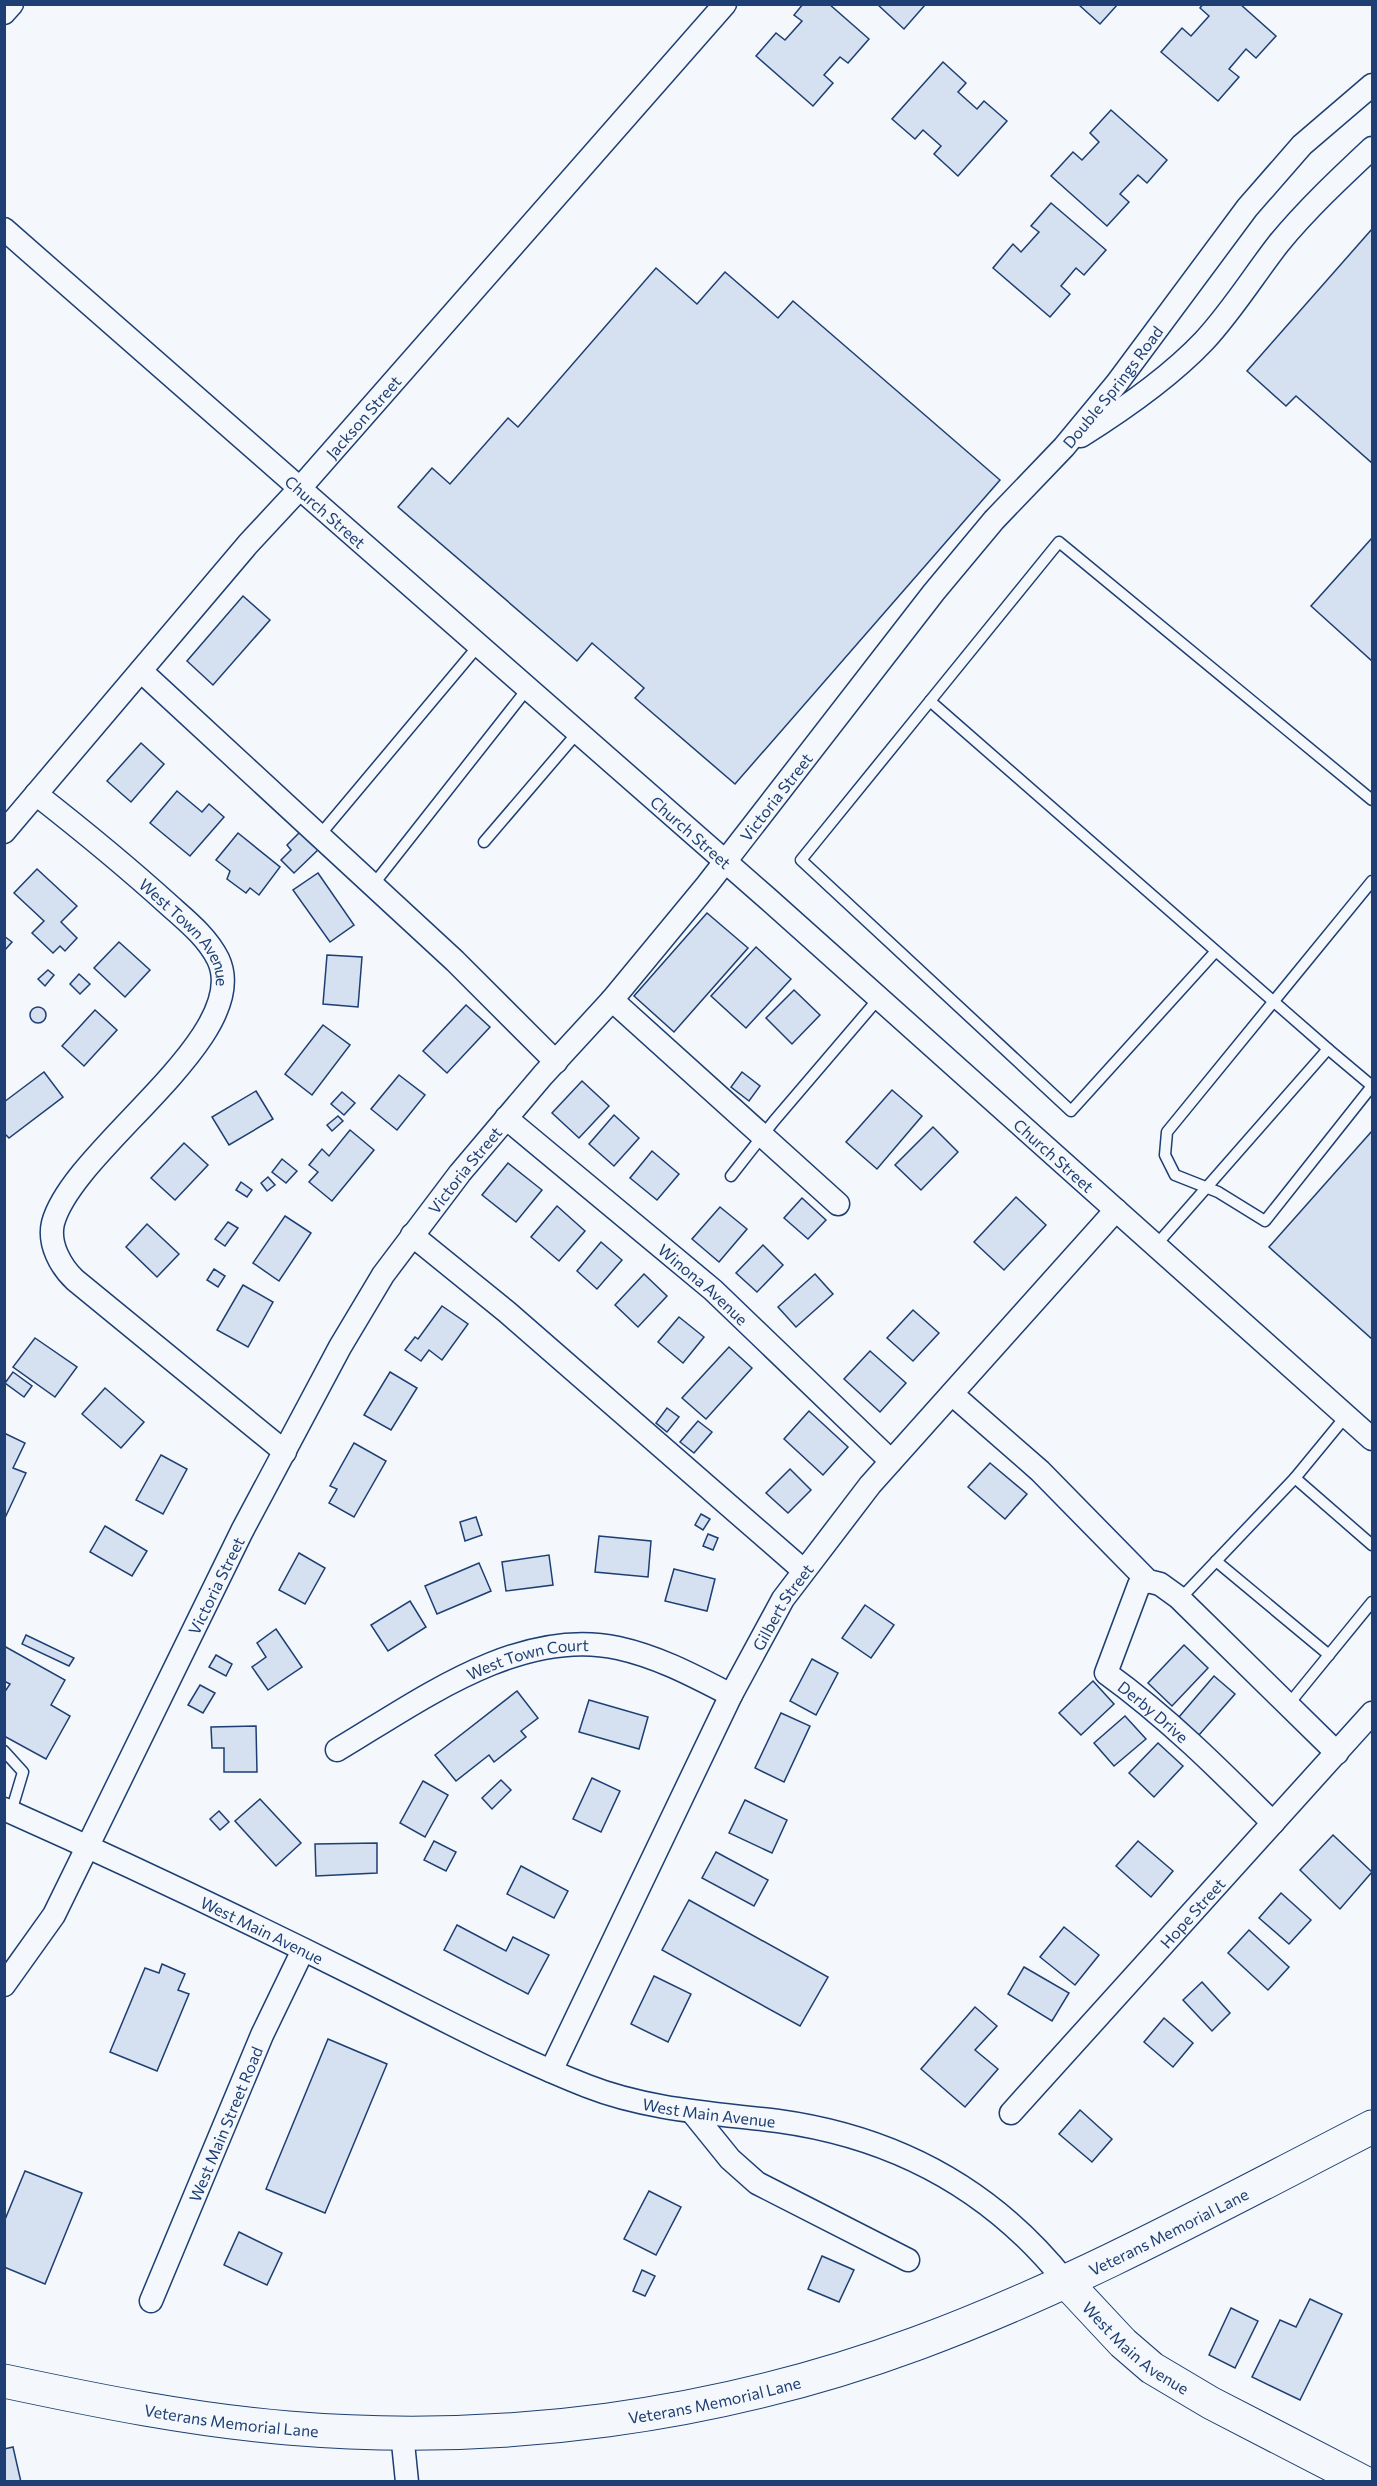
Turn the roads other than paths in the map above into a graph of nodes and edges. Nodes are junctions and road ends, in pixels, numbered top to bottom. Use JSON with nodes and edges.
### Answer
{"nodes":[{"id":1,"x":12,"y":4,"type":"edge"},
{"id":2,"x":725,"y":4,"type":"edge"},
{"id":3,"x":4,"y":13,"type":"edge"},
{"id":4,"x":1372,"y":85,"type":"edge"},
{"id":5,"x":1372,"y":148,"type":"edge"},
{"id":6,"x":4,"y":229,"type":"edge"},
{"id":7,"x":1064,"y":447,"type":"junction"},
{"id":8,"x":301,"y":487,"type":"junction"},
{"id":9,"x":479,"y":645,"type":"junction"},
{"id":10,"x":141,"y":671,"type":"junction"},
{"id":11,"x":528,"y":688,"type":"junction"},
{"id":12,"x":930,"y":701,"type":"junction"},
{"id":13,"x":578,"y":732,"type":"junction"},
{"id":14,"x":36,"y":794,"type":"junction"},
{"id":15,"x":1372,"y":800,"type":"edge"},
{"id":16,"x":4,"y":832,"type":"edge"},
{"id":17,"x":319,"y":836,"type":"junction"},
{"id":18,"x":484,"y":842,"type":"dead end"},
{"id":19,"x":725,"y":862,"type":"junction"},
{"id":20,"x":1372,"y":881,"type":"edge"},
{"id":21,"x":373,"y":885,"type":"junction"},
{"id":22,"x":1216,"y":951,"type":"junction"},
{"id":23,"x":879,"y":998,"type":"junction"},
{"id":24,"x":612,"y":1000,"type":"junction"},
{"id":25,"x":1273,"y":1002,"type":"junction"},
{"id":26,"x":1328,"y":1049,"type":"junction"},
{"id":27,"x":556,"y":1062,"type":"junction"},
{"id":28,"x":1372,"y":1086,"type":"edge"},
{"id":29,"x":506,"y":1118,"type":"junction"},
{"id":30,"x":763,"y":1135,"type":"junction"},
{"id":31,"x":731,"y":1176,"type":"dead end"},
{"id":32,"x":1205,"y":1188,"type":"junction"},
{"id":33,"x":838,"y":1204,"type":"dead end"},
{"id":34,"x":1116,"y":1210,"type":"junction"},
{"id":35,"x":412,"y":1235,"type":"junction"},
{"id":36,"x":1157,"y":1244,"type":"junction"},
{"id":37,"x":952,"y":1394,"type":"junction"},
{"id":38,"x":1346,"y":1416,"type":"junction"},
{"id":39,"x":1372,"y":1439,"type":"edge"},
{"id":40,"x":285,"y":1452,"type":"junction"},
{"id":41,"x":891,"y":1461,"type":"junction"},
{"id":42,"x":1295,"y":1478,"type":"junction"},
{"id":43,"x":1372,"y":1545,"type":"edge"},
{"id":44,"x":1216,"y":1561,"type":"junction"},
{"id":45,"x":803,"y":1570,"type":"junction"},
{"id":46,"x":1148,"y":1581,"type":"junction"},
{"id":47,"x":1180,"y":1599,"type":"junction"},
{"id":48,"x":1372,"y":1602,"type":"edge"},
{"id":49,"x":1329,"y":1655,"type":"junction"},
{"id":50,"x":731,"y":1695,"type":"junction"},
{"id":51,"x":1288,"y":1706,"type":"junction"},
{"id":52,"x":1372,"y":1713,"type":"edge"},
{"id":53,"x":337,"y":1749,"type":"dead end"},
{"id":54,"x":4,"y":1751,"type":"edge"},
{"id":55,"x":1337,"y":1753,"type":"junction"},
{"id":56,"x":8,"y":1810,"type":"edge"},
{"id":57,"x":1273,"y":1823,"type":"junction"},
{"id":58,"x":89,"y":1846,"type":"junction"},
{"id":59,"x":303,"y":1950,"type":"junction"},
{"id":60,"x":4,"y":1985,"type":"edge"},
{"id":61,"x":551,"y":2071,"type":"junction"},
{"id":62,"x":692,"y":2112,"type":"junction"},
{"id":63,"x":1011,"y":2113,"type":"dead end"},
{"id":64,"x":1372,"y":2127,"type":"edge"},
{"id":65,"x":908,"y":2260,"type":"dead end"},
{"id":66,"x":1065,"y":2281,"type":"junction"},
{"id":67,"x":152,"y":2301,"type":"dead end"},
{"id":68,"x":4,"y":2381,"type":"edge"},
{"id":69,"x":402,"y":2433,"type":"junction"},
{"id":70,"x":407,"y":2481,"type":"edge"},
{"id":71,"x":1364,"y":2481,"type":"edge"}],
"edges":[{"from":1,"to":3,"type":"street"},
{"from":2,"to":8,"type":"street","name":"Jackson Street"},
{"from":4,"to":7,"type":"street","name":"Double Springs Road"},
{"from":5,"to":7,"type":"street","name":"Double Springs Road"},
{"from":6,"to":8,"type":"street","name":"Church Street"},
{"from":7,"to":19,"type":"street","name":"Victoria Street"},
{"from":8,"to":9,"type":"street","name":"Church Street"},
{"from":8,"to":10,"type":"street","name":"Jackson Street"},
{"from":9,"to":11,"type":"street","name":"Church Street"},
{"from":9,"to":17,"type":"lane"},
{"from":10,"to":14,"type":"street","name":"Jackson Street"},
{"from":10,"to":17,"type":"street"},
{"from":11,"to":13,"type":"street","name":"Church Street"},
{"from":11,"to":21,"type":"lane"},
{"from":12,"to":15,"type":"lane"},
{"from":12,"to":22,"type":"lane"},
{"from":12,"to":22,"type":"lane"},
{"from":13,"to":18,"type":"lane"},
{"from":13,"to":19,"type":"street","name":"Church Street"},
{"from":14,"to":16,"type":"street","name":"Jackson Street"},
{"from":14,"to":40,"type":"street","name":"West Town Avenue"},
{"from":17,"to":21,"type":"street"},
{"from":19,"to":23,"type":"street","name":"Church Street"},
{"from":19,"to":24,"type":"street","name":"Victoria Street"},
{"from":20,"to":25,"type":"lane"},
{"from":21,"to":27,"type":"street"},
{"from":22,"to":25,"type":"lane"},
{"from":23,"to":30,"type":"lane"},
{"from":23,"to":34,"type":"street","name":"Church Street"},
{"from":24,"to":27,"type":"street","name":"Victoria Street"},
{"from":24,"to":30,"type":"street"},
{"from":25,"to":26,"type":"lane"},
{"from":25,"to":32,"type":"lane"},
{"from":26,"to":28,"type":"lane"},
{"from":26,"to":32,"type":"lane"},
{"from":27,"to":29,"type":"street","name":"Victoria Street"},
{"from":28,"to":32,"type":"lane"},
{"from":29,"to":35,"type":"street","name":"Victoria Street"},
{"from":29,"to":41,"type":"street","name":"Winona Avenue"},
{"from":30,"to":31,"type":"lane"},
{"from":30,"to":33,"type":"street"},
{"from":32,"to":36,"type":"lane"},
{"from":34,"to":36,"type":"street","name":"Church Street"},
{"from":34,"to":37,"type":"street","name":"Gilbert Street"},
{"from":35,"to":40,"type":"street","name":"Victoria Street"},
{"from":35,"to":45,"type":"street"},
{"from":36,"to":38,"type":"street","name":"Church Street"},
{"from":37,"to":41,"type":"street","name":"Gilbert Street"},
{"from":37,"to":46,"type":"street"},
{"from":38,"to":39,"type":"street","name":"Church Street"},
{"from":38,"to":42,"type":"lane"},
{"from":40,"to":58,"type":"street","name":"Victoria Street"},
{"from":41,"to":45,"type":"street","name":"Gilbert Street"},
{"from":42,"to":43,"type":"lane"},
{"from":42,"to":44,"type":"lane"},
{"from":44,"to":47,"type":"lane"},
{"from":44,"to":49,"type":"lane"},
{"from":45,"to":50,"type":"street","name":"Gilbert Street"},
{"from":46,"to":47,"type":"street"},
{"from":46,"to":57,"type":"street","name":"Derby Drive"},
{"from":47,"to":51,"type":"street"},
{"from":48,"to":49,"type":"lane"},
{"from":49,"to":51,"type":"lane"},
{"from":50,"to":53,"type":"street","name":"West Town Court"},
{"from":50,"to":61,"type":"street","name":"Gilbert Street"},
{"from":51,"to":55,"type":"street"},
{"from":52,"to":55,"type":"street","name":"Hope Street"},
{"from":54,"to":56,"type":"lane"},
{"from":55,"to":57,"type":"street","name":"Hope Street"},
{"from":56,"to":58,"type":"street","name":"West Main Avenue"},
{"from":57,"to":63,"type":"street","name":"Hope Street"},
{"from":58,"to":59,"type":"street","name":"West Main Avenue"},
{"from":58,"to":60,"type":"street","name":"Victoria Street"},
{"from":59,"to":61,"type":"street","name":"West Main Avenue"},
{"from":59,"to":67,"type":"street","name":"West Main Street Road"},
{"from":61,"to":62,"type":"street","name":"West Main Avenue"},
{"from":62,"to":65,"type":"street"},
{"from":62,"to":66,"type":"street","name":"West Main Avenue"},
{"from":64,"to":66,"type":"main road","name":"Veterans Memorial Lane"},
{"from":66,"to":69,"type":"main road","name":"Veterans Memorial Lane"},
{"from":66,"to":71,"type":"street","name":"West Main Avenue"},
{"from":68,"to":69,"type":"main road","name":"Veterans Memorial Lane"},
{"from":69,"to":70,"type":"street"}]}
